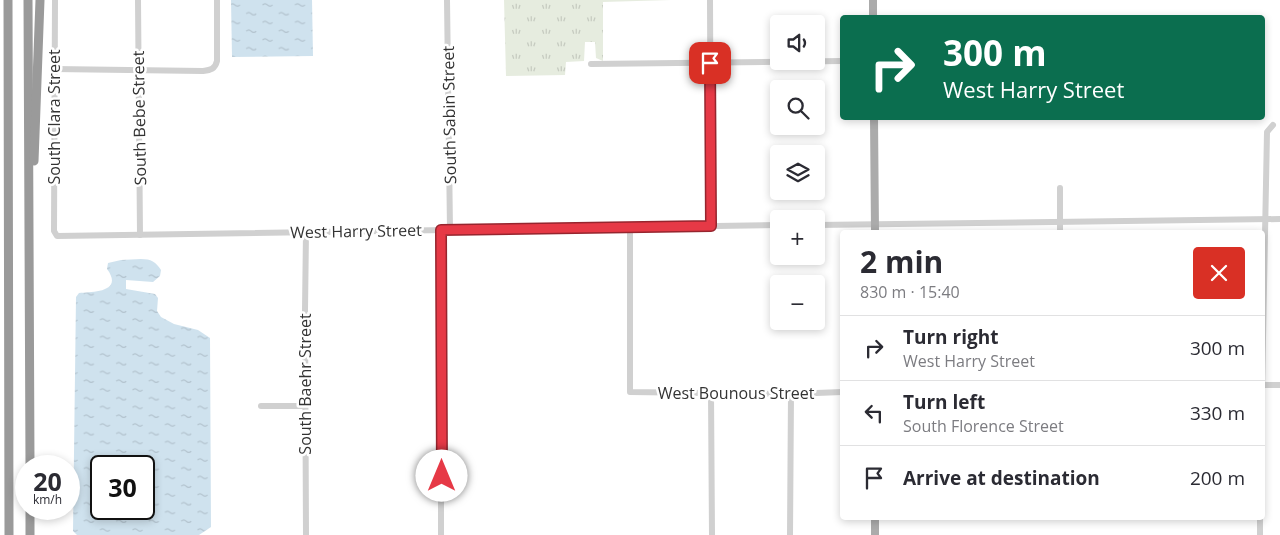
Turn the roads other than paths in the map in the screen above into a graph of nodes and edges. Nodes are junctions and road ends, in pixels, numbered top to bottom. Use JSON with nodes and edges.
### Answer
{"nodes":[{"id":1,"x":8,"y":0,"type":"edge"},
{"id":2,"x":28,"y":0,"type":"edge"},
{"id":3,"x":40,"y":0,"type":"edge"},
{"id":4,"x":55,"y":0,"type":"edge"},
{"id":5,"x":138,"y":0,"type":"edge"},
{"id":6,"x":217,"y":0,"type":"edge"},
{"id":7,"x":447,"y":0,"type":"edge"},
{"id":8,"x":710,"y":0,"type":"edge"},
{"id":9,"x":873,"y":0,"type":"edge"},
{"id":10,"x":873,"y":15,"type":"edge"},
{"id":11,"x":840,"y":62,"type":"edge"},
{"id":12,"x":710,"y":63,"type":"junction"},
{"id":13,"x":590,"y":64,"type":"dead end"},
{"id":14,"x":54,"y":69,"type":"junction"},
{"id":15,"x":138,"y":70,"type":"junction"},
{"id":16,"x":874,"y":120,"type":"edge"},
{"id":17,"x":1273,"y":125,"type":"dead end"},
{"id":18,"x":1060,"y":188,"type":"dead end"},
{"id":19,"x":29,"y":208,"type":"junction"},
{"id":20,"x":1265,"y":219,"type":"junction"},
{"id":21,"x":1280,"y":219,"type":"edge"},
{"id":22,"x":1060,"y":222,"type":"junction"},
{"id":23,"x":770,"y":225,"type":"edge"},
{"id":24,"x":825,"y":225,"type":"edge"},
{"id":25,"x":711,"y":226,"type":"junction"},
{"id":26,"x":630,"y":227,"type":"junction"},
{"id":27,"x":875,"y":228,"type":"edge"},
{"id":28,"x":441,"y":230,"type":"junction"},
{"id":29,"x":450,"y":230,"type":"junction"},
{"id":30,"x":1060,"y":230,"type":"edge"},
{"id":31,"x":1265,"y":230,"type":"edge"},
{"id":32,"x":306,"y":232,"type":"junction"},
{"id":33,"x":55,"y":234,"type":"joint"},
{"id":34,"x":140,"y":235,"type":"junction"},
{"id":35,"x":1265,"y":386,"type":"edge"},
{"id":36,"x":1280,"y":386,"type":"edge"},
{"id":37,"x":840,"y":392,"type":"edge"},
{"id":38,"x":711,"y":394,"type":"junction"},
{"id":39,"x":791,"y":394,"type":"junction"},
{"id":40,"x":261,"y":406,"type":"dead end"},
{"id":41,"x":305,"y":406,"type":"junction"},
{"id":42,"x":30,"y":455,"type":"edge"},
{"id":43,"x":30,"y":520,"type":"edge"},
{"id":44,"x":875,"y":520,"type":"edge"},
{"id":45,"x":1260,"y":520,"type":"edge"},
{"id":46,"x":8,"y":535,"type":"edge"},
{"id":47,"x":30,"y":535,"type":"edge"},
{"id":48,"x":306,"y":535,"type":"edge"},
{"id":49,"x":441,"y":535,"type":"edge"},
{"id":50,"x":712,"y":535,"type":"edge"},
{"id":51,"x":790,"y":535,"type":"edge"},
{"id":52,"x":875,"y":535,"type":"edge"},
{"id":53,"x":1260,"y":535,"type":"edge"}],
"edges":[{"from":1,"to":46,"type":"highway"},
{"from":2,"to":19,"type":"highway"},
{"from":3,"to":19,"type":"highway"},
{"from":4,"to":14,"type":"street","name":"South Clara Street"},
{"from":5,"to":15,"type":"street","name":"South Bebe Street"},
{"from":6,"to":15,"type":"street"},
{"from":7,"to":29,"type":"street","name":"South Sabin Street"},
{"from":8,"to":12,"type":"street"},
{"from":9,"to":10,"type":"main road"},
{"from":11,"to":12,"type":"street"},
{"from":12,"to":13,"type":"street"},
{"from":12,"to":25,"type":"street"},
{"from":14,"to":15,"type":"street"},
{"from":14,"to":33,"type":"street","name":"South Clara Street"},
{"from":15,"to":34,"type":"street","name":"South Bebe Street"},
{"from":16,"to":27,"type":"main road"},
{"from":17,"to":20,"type":"street"},
{"from":18,"to":22,"type":"street"},
{"from":19,"to":42,"type":"highway"},
{"from":20,"to":21,"type":"street"},
{"from":20,"to":22,"type":"street"},
{"from":20,"to":31,"type":"street"},
{"from":22,"to":27,"type":"street"},
{"from":22,"to":30,"type":"street"},
{"from":23,"to":25,"type":"street","name":"West Harry Street"},
{"from":24,"to":27,"type":"street"},
{"from":25,"to":26,"type":"street","name":"West Harry Street"},
{"from":26,"to":29,"type":"street","name":"West Harry Street"},
{"from":26,"to":38,"type":"street","name":"West Bounous Street"},
{"from":28,"to":29,"type":"street","name":"West Harry Street"},
{"from":28,"to":32,"type":"street","name":"West Harry Street"},
{"from":28,"to":49,"type":"street"},
{"from":32,"to":34,"type":"street","name":"West Harry Street"},
{"from":32,"to":41,"type":"street","name":"South Baehr Street"},
{"from":33,"to":34,"type":"street","name":"West Harry Street"},
{"from":35,"to":36,"type":"street"},
{"from":37,"to":39,"type":"street","name":"West Bounous Street"},
{"from":38,"to":39,"type":"street","name":"West Bounous Street"},
{"from":38,"to":50,"type":"street"},
{"from":39,"to":51,"type":"street"},
{"from":40,"to":41,"type":"street"},
{"from":41,"to":48,"type":"street","name":"South Baehr Street"},
{"from":43,"to":47,"type":"highway"},
{"from":44,"to":52,"type":"main road"},
{"from":45,"to":53,"type":"street"}]}
